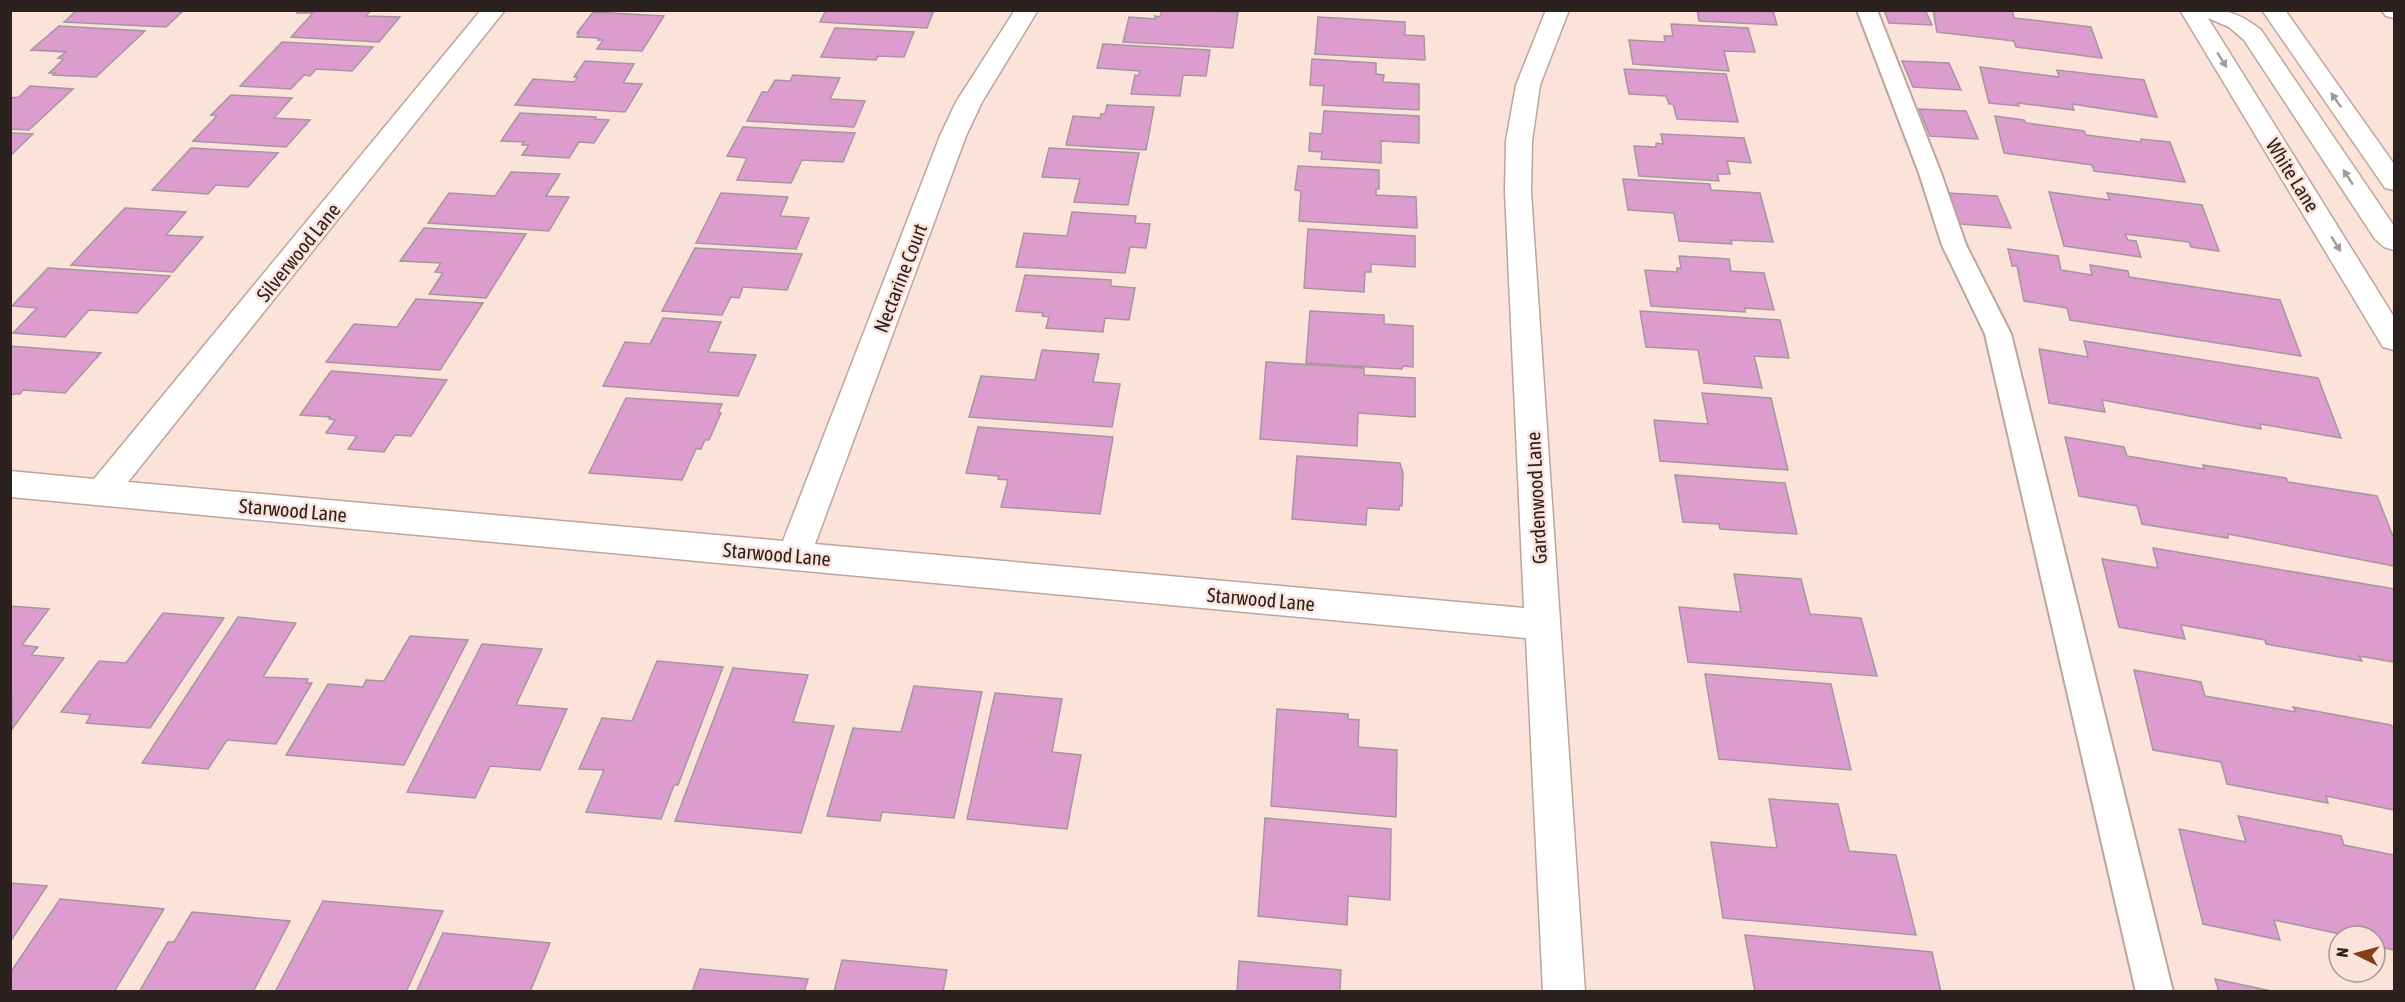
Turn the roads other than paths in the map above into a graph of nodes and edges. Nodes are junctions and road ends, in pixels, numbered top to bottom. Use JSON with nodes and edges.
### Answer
{"nodes":[{"id":1,"x":495,"y":10,"type":"edge"},
{"id":2,"x":1027,"y":10,"type":"edge"},
{"id":3,"x":1558,"y":10,"type":"edge"},
{"id":4,"x":1867,"y":10,"type":"edge"},
{"id":5,"x":2191,"y":10,"type":"edge"},
{"id":6,"x":2208,"y":10,"type":"edge"},
{"id":7,"x":2272,"y":10,"type":"edge"},
{"id":8,"x":2394,"y":182,"type":"edge"},
{"id":9,"x":2394,"y":241,"type":"edge"},
{"id":10,"x":2394,"y":340,"type":"edge"},
{"id":11,"x":10,"y":484,"type":"edge"},
{"id":12,"x":101,"y":493,"type":"junction"},
{"id":13,"x":794,"y":556,"type":"junction"},
{"id":14,"x":1543,"y":625,"type":"junction"},
{"id":15,"x":1564,"y":992,"type":"edge"},
{"id":16,"x":2155,"y":992,"type":"edge"}],
"edges":[{"from":1,"to":12,"type":"street","name":"Silverwood Lane"},
{"from":2,"to":13,"type":"street","name":"Nectarine Court"},
{"from":3,"to":14,"type":"street","name":"Gardenwood Lane"},
{"from":4,"to":16,"type":"lane"},
{"from":5,"to":10,"type":"street","name":"White Lane","one_way":true},
{"from":9,"to":6,"type":"street","one_way":true},
{"from":8,"to":7,"type":"street","one_way":true},
{"from":11,"to":12,"type":"street","name":"Starwood Lane"},
{"from":12,"to":13,"type":"street","name":"Starwood Lane"},
{"from":13,"to":14,"type":"street","name":"Starwood Lane"},
{"from":14,"to":15,"type":"street","name":"Gardenwood Lane"}]}
